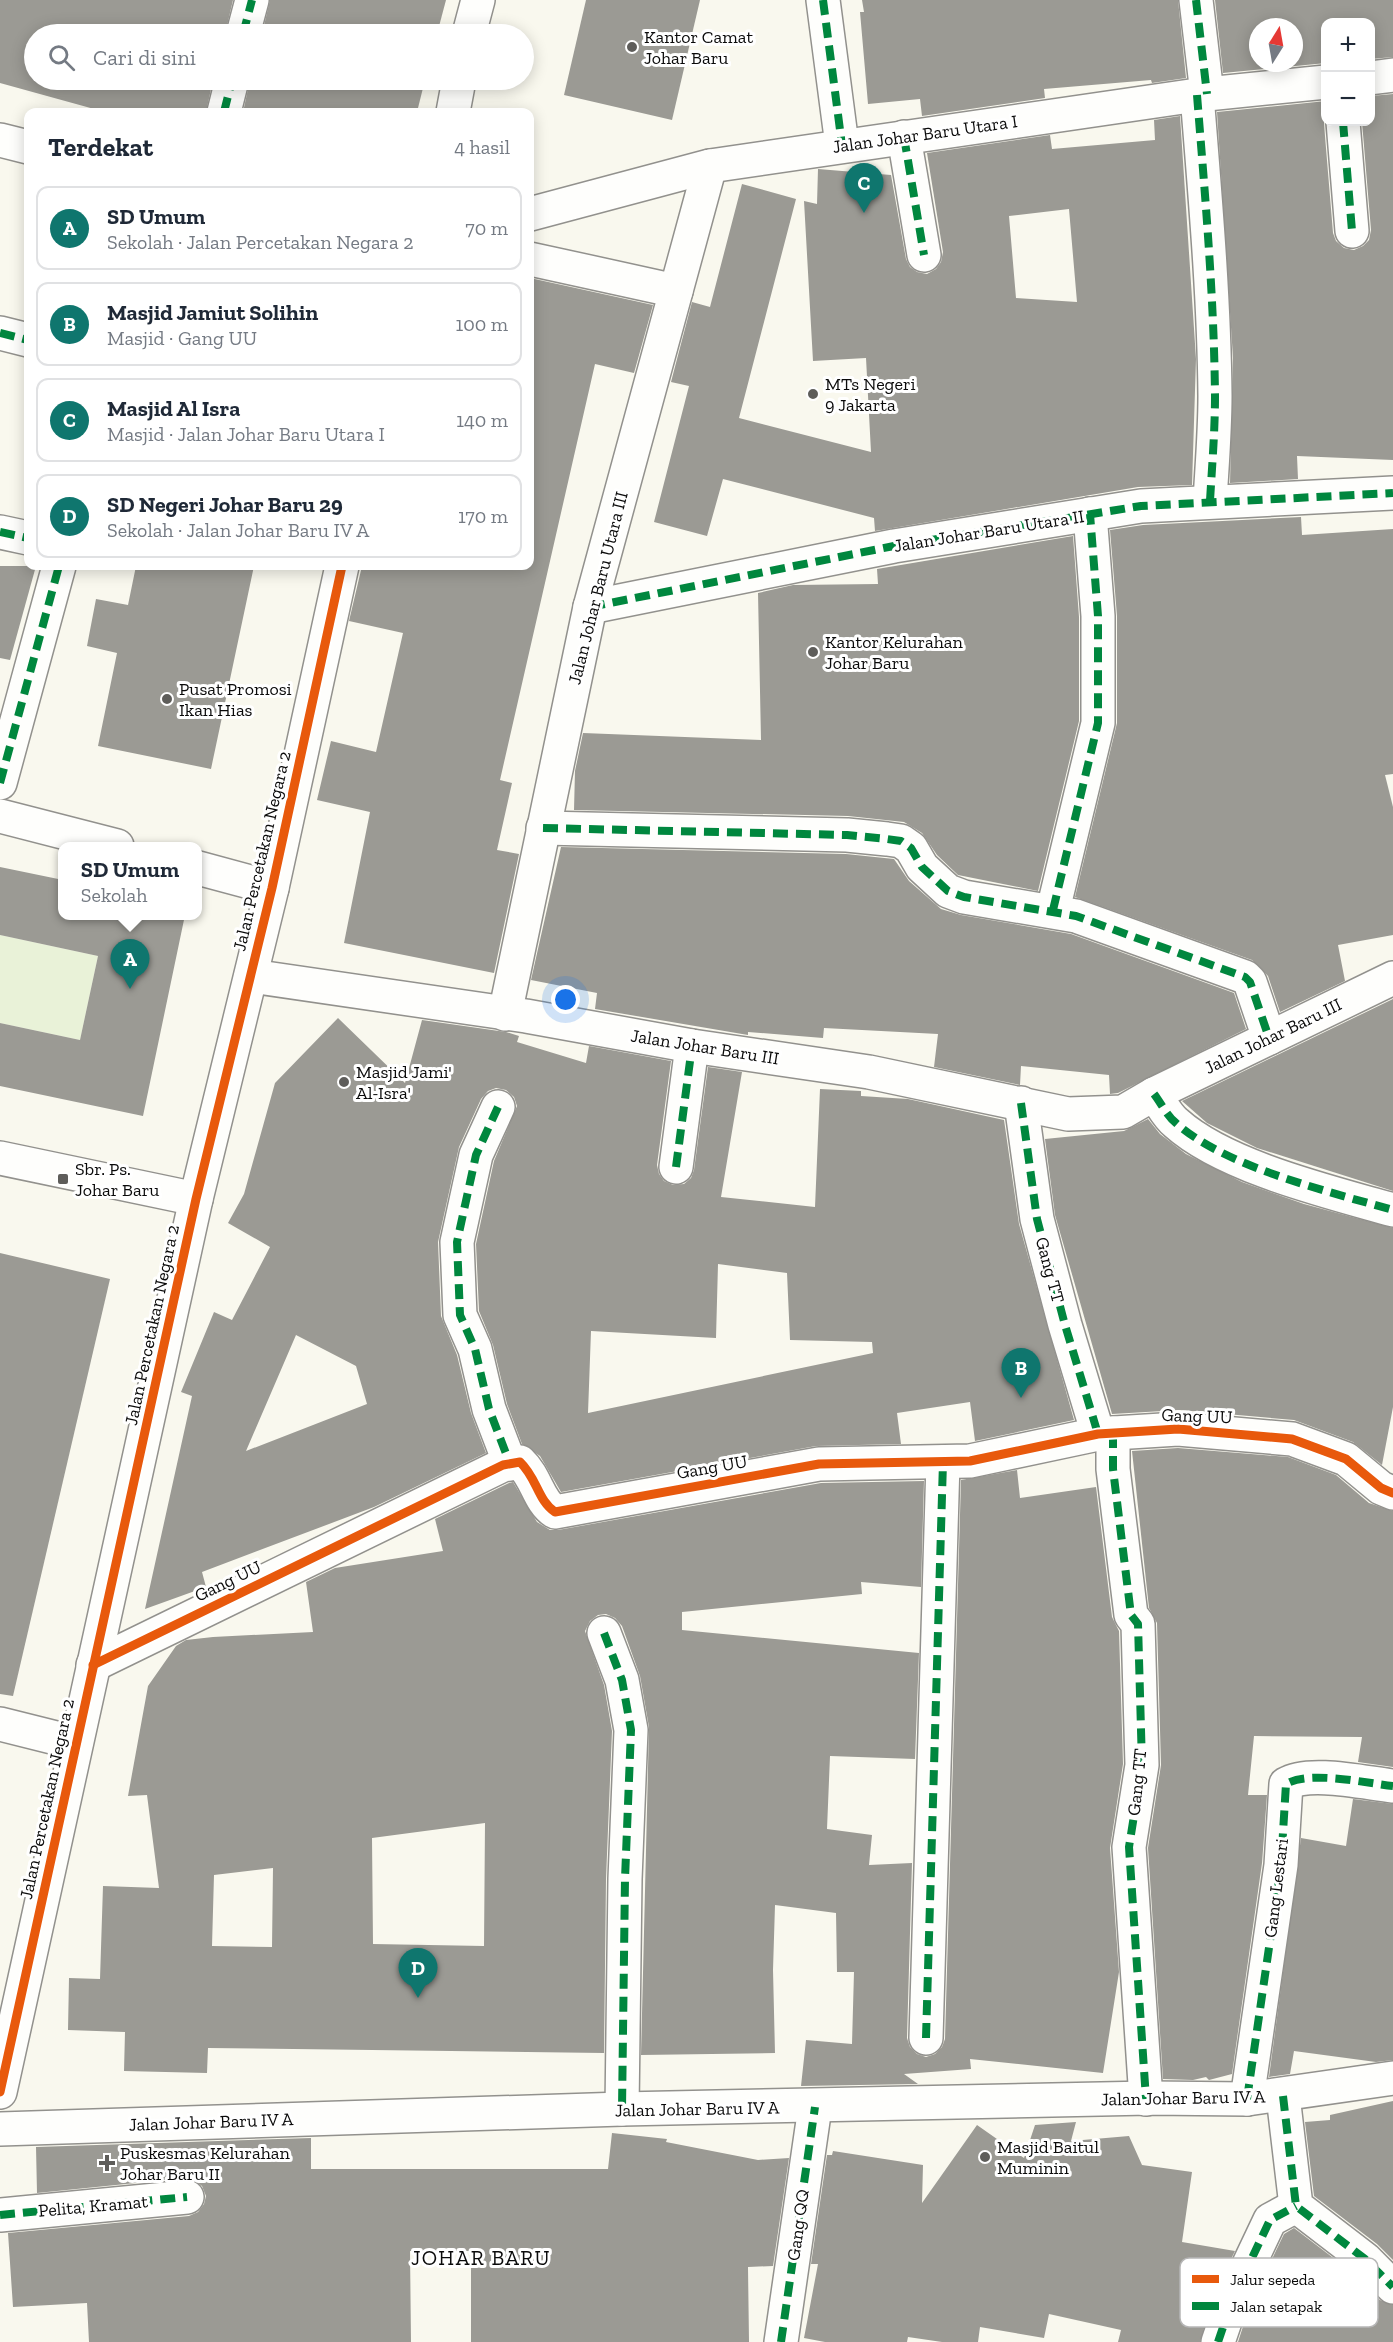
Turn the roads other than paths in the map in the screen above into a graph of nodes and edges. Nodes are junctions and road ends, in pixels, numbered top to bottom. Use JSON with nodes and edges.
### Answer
{"nodes":[{"id":1,"x":252,"y":0,"type":"edge"},
{"id":2,"x":478,"y":0,"type":"edge"},
{"id":3,"x":822,"y":0,"type":"edge"},
{"id":4,"x":1196,"y":0,"type":"edge"},
{"id":5,"x":246,"y":24,"type":"edge"},
{"id":6,"x":472,"y":24,"type":"edge"},
{"id":7,"x":1393,"y":75,"type":"edge"},
{"id":8,"x":1375,"y":77,"type":"edge"},
{"id":9,"x":1321,"y":82,"type":"edge"},
{"id":10,"x":230,"y":90,"type":"edge"},
{"id":11,"x":457,"y":90,"type":"edge"},
{"id":12,"x":1202,"y":94,"type":"junction"},
{"id":13,"x":225,"y":108,"type":"edge"},
{"id":14,"x":454,"y":108,"type":"edge"},
{"id":15,"x":1343,"y":126,"type":"edge"},
{"id":16,"x":904,"y":137,"type":"junction"},
{"id":17,"x":0,"y":140,"type":"edge"},
{"id":18,"x":24,"y":146,"type":"edge"},
{"id":19,"x":842,"y":146,"type":"junction"},
{"id":20,"x":710,"y":166,"type":"junction"},
{"id":21,"x":534,"y":213,"type":"edge"},
{"id":22,"x":1352,"y":231,"type":"dead end"},
{"id":23,"x":924,"y":255,"type":"dead end"},
{"id":24,"x":534,"y":260,"type":"edge"},
{"id":25,"x":676,"y":291,"type":"junction"},
{"id":26,"x":0,"y":333,"type":"edge"},
{"id":27,"x":24,"y":339,"type":"edge"},
{"id":28,"x":1393,"y":494,"type":"edge"},
{"id":29,"x":1210,"y":501,"type":"junction"},
{"id":30,"x":1090,"y":514,"type":"junction"},
{"id":31,"x":0,"y":532,"type":"edge"},
{"id":32,"x":24,"y":537,"type":"edge"},
{"id":33,"x":58,"y":570,"type":"edge"},
{"id":34,"x":341,"y":570,"type":"edge"},
{"id":35,"x":590,"y":607,"type":"junction"},
{"id":36,"x":0,"y":783,"type":"edge"},
{"id":37,"x":0,"y":816,"type":"edge"},
{"id":38,"x":543,"y":828,"type":"junction"},
{"id":39,"x":101,"y":842,"type":"edge"},
{"id":40,"x":202,"y":869,"type":"edge"},
{"id":41,"x":272,"y":888,"type":"junction"},
{"id":42,"x":1053,"y":910,"type":"junction"},
{"id":43,"x":251,"y":976,"type":"junction"},
{"id":44,"x":1393,"y":978,"type":"edge"},
{"id":45,"x":505,"y":1014,"type":"junction"},
{"id":46,"x":1269,"y":1038,"type":"junction"},
{"id":47,"x":692,"y":1046,"type":"junction"},
{"id":48,"x":1154,"y":1094,"type":"junction"},
{"id":49,"x":1021,"y":1102,"type":"junction"},
{"id":50,"x":498,"y":1107,"type":"dead end"},
{"id":51,"x":0,"y":1158,"type":"edge"},
{"id":52,"x":676,"y":1167,"type":"dead end"},
{"id":53,"x":196,"y":1199,"type":"junction"},
{"id":54,"x":1393,"y":1210,"type":"edge"},
{"id":55,"x":1105,"y":1433,"type":"junction"},
{"id":56,"x":943,"y":1462,"type":"junction"},
{"id":57,"x":510,"y":1464,"type":"junction"},
{"id":58,"x":1393,"y":1493,"type":"edge"},
{"id":59,"x":604,"y":1632,"type":"dead end"},
{"id":60,"x":93,"y":1665,"type":"junction"},
{"id":61,"x":0,"y":1724,"type":"edge"},
{"id":62,"x":76,"y":1743,"type":"junction"},
{"id":63,"x":1393,"y":1786,"type":"edge"},
{"id":64,"x":926,"y":2038,"type":"dead end"},
{"id":65,"x":1393,"y":2078,"type":"edge"},
{"id":66,"x":0,"y":2092,"type":"edge"},
{"id":67,"x":1283,"y":2096,"type":"junction"},
{"id":68,"x":1146,"y":2098,"type":"junction"},
{"id":69,"x":1247,"y":2099,"type":"junction"},
{"id":70,"x":815,"y":2107,"type":"junction"},
{"id":71,"x":622,"y":2109,"type":"junction"},
{"id":72,"x":0,"y":2129,"type":"edge"},
{"id":73,"x":187,"y":2197,"type":"dead end"},
{"id":74,"x":1296,"y":2206,"type":"junction"},
{"id":75,"x":0,"y":2215,"type":"edge"},
{"id":76,"x":1252,"y":2258,"type":"edge"},
{"id":77,"x":1364,"y":2258,"type":"edge"},
{"id":78,"x":1378,"y":2272,"type":"edge"},
{"id":79,"x":1393,"y":2287,"type":"edge"},
{"id":80,"x":1223,"y":2327,"type":"edge"},
{"id":81,"x":781,"y":2342,"type":"edge"},
{"id":82,"x":1218,"y":2342,"type":"edge"}],
"edges":[{"from":1,"to":5,"type":"street"},
{"from":2,"to":6,"type":"street"},
{"from":3,"to":19,"type":"street"},
{"from":4,"to":12,"type":"street"},
{"from":7,"to":8,"type":"street"},
{"from":9,"to":12,"type":"street","name":"Jalan Johar Baru Utara I"},
{"from":10,"to":13,"type":"street"},
{"from":11,"to":14,"type":"street"},
{"from":12,"to":16,"type":"street","name":"Jalan Johar Baru Utara I"},
{"from":12,"to":29,"type":"street"},
{"from":15,"to":22,"type":"street"},
{"from":16,"to":19,"type":"street","name":"Jalan Johar Baru Utara I"},
{"from":16,"to":23,"type":"street"},
{"from":17,"to":18,"type":"street"},
{"from":19,"to":20,"type":"street","name":"Jalan Johar Baru Utara I"},
{"from":20,"to":21,"type":"street","name":"Jalan Johar Baru Utara I"},
{"from":20,"to":25,"type":"street","name":"Jalan Johar Baru Utara III"},
{"from":24,"to":25,"type":"street"},
{"from":25,"to":35,"type":"street","name":"Jalan Johar Baru Utara III"},
{"from":26,"to":27,"type":"street"},
{"from":28,"to":29,"type":"street","name":"Jalan Johar Baru Utara II"},
{"from":29,"to":30,"type":"street","name":"Jalan Johar Baru Utara II"},
{"from":30,"to":35,"type":"street","name":"Jalan Johar Baru Utara II"},
{"from":30,"to":42,"type":"street"},
{"from":31,"to":32,"type":"street"},
{"from":33,"to":36,"type":"street"},
{"from":34,"to":41,"type":"street","name":"Jalan Percetakan Negara 2"},
{"from":35,"to":38,"type":"street","name":"Jalan Johar Baru Utara III"},
{"from":37,"to":39,"type":"street"},
{"from":38,"to":42,"type":"street"},
{"from":38,"to":45,"type":"street","name":"Jalan Johar Baru Utara III"},
{"from":40,"to":41,"type":"street"},
{"from":41,"to":43,"type":"street","name":"Jalan Percetakan Negara 2"},
{"from":42,"to":46,"type":"street"},
{"from":43,"to":45,"type":"street","name":"Jalan Johar Baru III"},
{"from":43,"to":53,"type":"street","name":"Jalan Percetakan Negara 2"},
{"from":44,"to":46,"type":"street","name":"Jalan Johar Baru III"},
{"from":45,"to":47,"type":"street","name":"Jalan Johar Baru III"},
{"from":46,"to":48,"type":"street","name":"Jalan Johar Baru III"},
{"from":47,"to":49,"type":"street","name":"Jalan Johar Baru III"},
{"from":47,"to":52,"type":"street"},
{"from":48,"to":49,"type":"street","name":"Jalan Johar Baru III"},
{"from":48,"to":54,"type":"street"},
{"from":49,"to":55,"type":"street","name":"Gang TT"},
{"from":50,"to":57,"type":"street"},
{"from":51,"to":53,"type":"street"},
{"from":53,"to":60,"type":"street","name":"Jalan Percetakan Negara 2"},
{"from":55,"to":56,"type":"street","name":"Gang UU"},
{"from":55,"to":58,"type":"street","name":"Gang UU"},
{"from":55,"to":68,"type":"street","name":"Gang TT"},
{"from":56,"to":57,"type":"street","name":"Gang UU"},
{"from":56,"to":64,"type":"street"},
{"from":57,"to":60,"type":"street","name":"Gang UU"},
{"from":59,"to":71,"type":"street"},
{"from":60,"to":62,"type":"street","name":"Jalan Percetakan Negara 2"},
{"from":61,"to":62,"type":"street"},
{"from":62,"to":66,"type":"street","name":"Jalan Percetakan Negara 2"},
{"from":63,"to":69,"type":"street","name":"Gang Lestari"},
{"from":65,"to":67,"type":"street","name":"Jalan Johar Baru IV A"},
{"from":67,"to":69,"type":"street","name":"Jalan Johar Baru IV A"},
{"from":67,"to":74,"type":"street"},
{"from":68,"to":69,"type":"street","name":"Jalan Johar Baru IV A"},
{"from":68,"to":70,"type":"street","name":"Jalan Johar Baru IV A"},
{"from":70,"to":71,"type":"street","name":"Jalan Johar Baru IV A"},
{"from":70,"to":81,"type":"street","name":"Gang QQ"},
{"from":71,"to":72,"type":"street","name":"Jalan Johar Baru IV A"},
{"from":73,"to":75,"type":"street","name":"Pelita, Kramat"},
{"from":74,"to":76,"type":"street"},
{"from":74,"to":77,"type":"street"},
{"from":78,"to":79,"type":"street"},
{"from":80,"to":82,"type":"street"}]}
